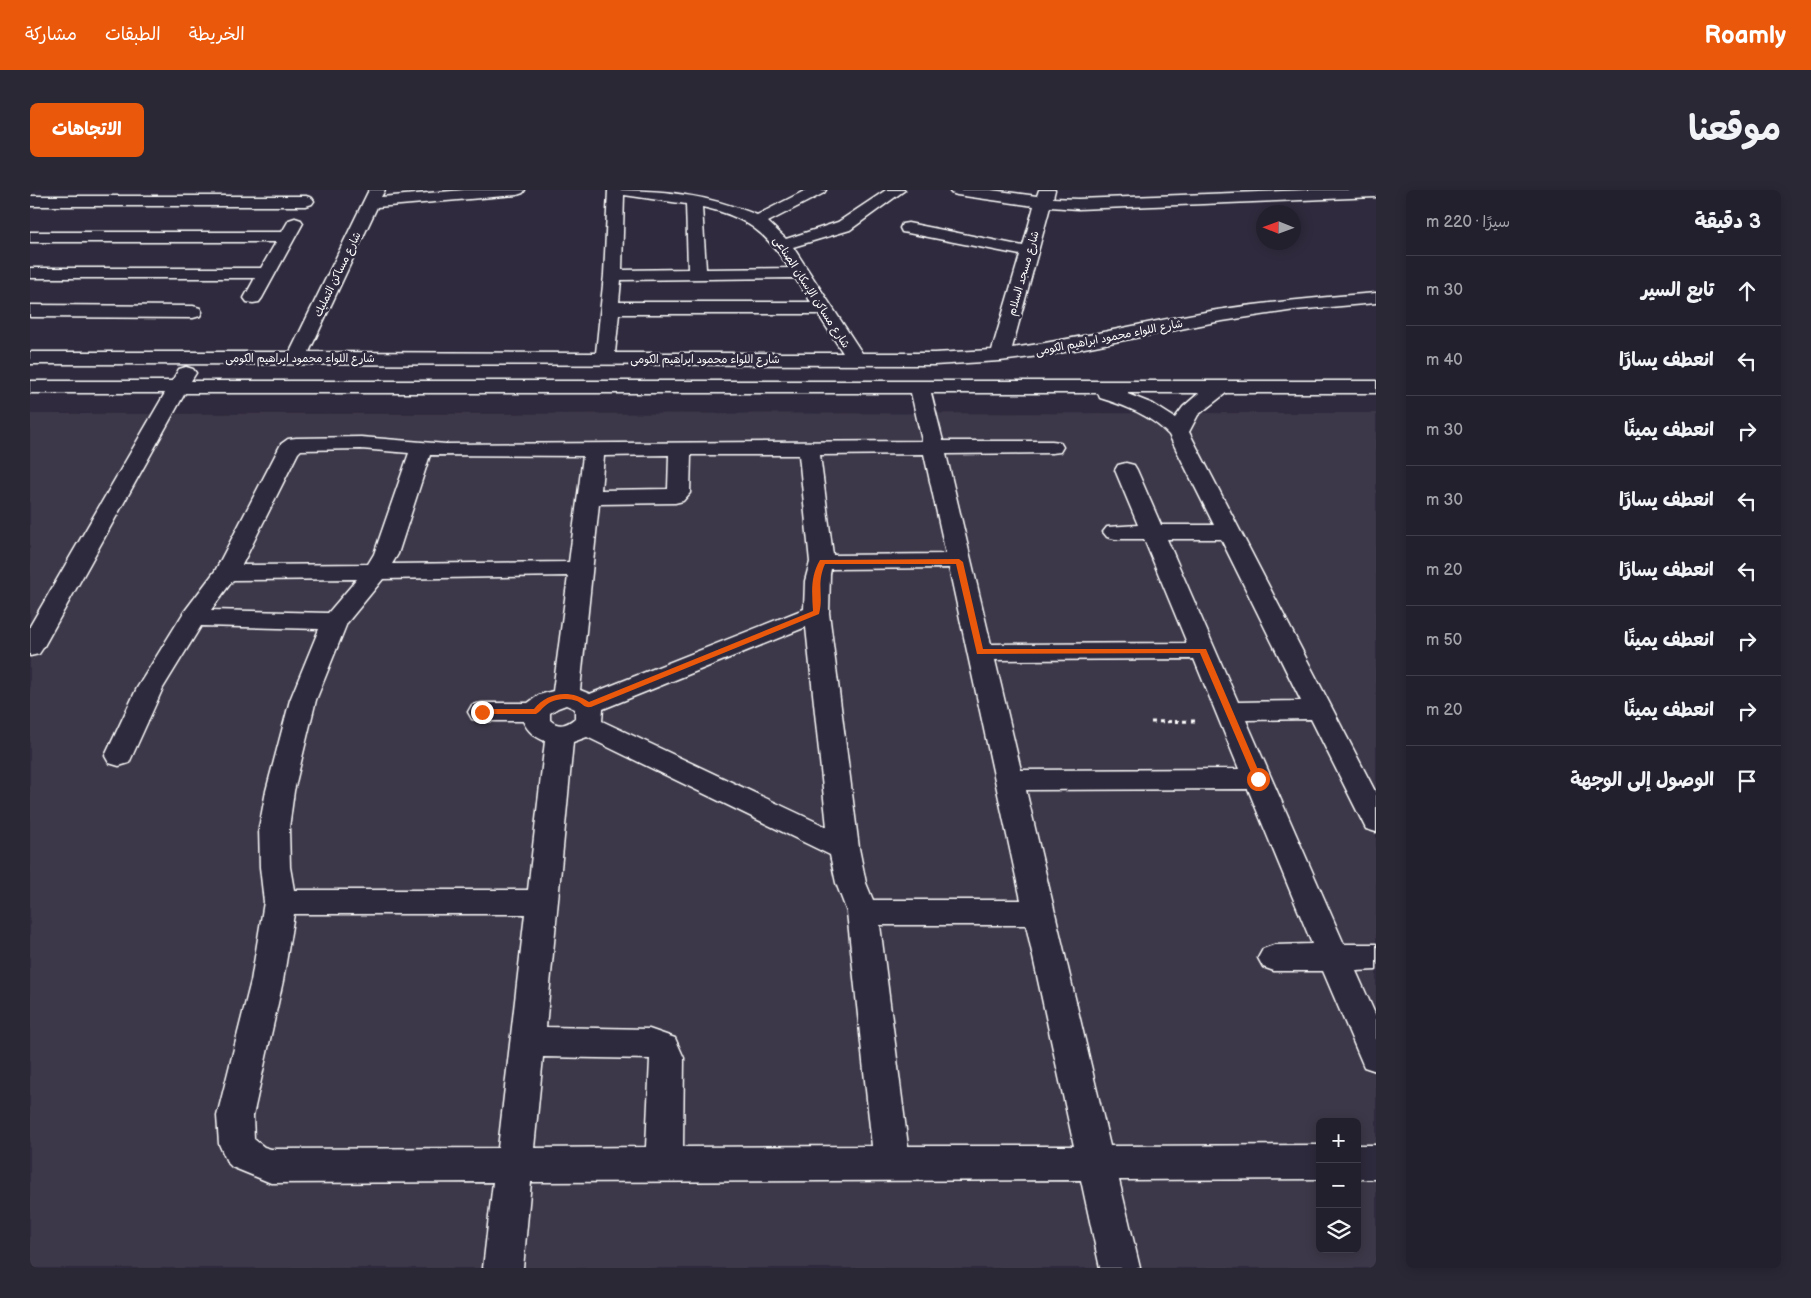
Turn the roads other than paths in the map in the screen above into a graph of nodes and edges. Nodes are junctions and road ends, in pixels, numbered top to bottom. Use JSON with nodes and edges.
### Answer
{"nodes":[{"id":1,"x":517,"y":190,"type":"edge"},
{"id":2,"x":616,"y":190,"type":"edge"},
{"id":3,"x":621,"y":190,"type":"edge"},
{"id":4,"x":818,"y":190,"type":"edge"},
{"id":5,"x":897,"y":190,"type":"edge"},
{"id":6,"x":957,"y":190,"type":"edge"},
{"id":7,"x":1332,"y":192,"type":"edge"},
{"id":8,"x":1376,"y":192,"type":"edge"},
{"id":9,"x":728,"y":194,"type":"dead end"},
{"id":10,"x":115,"y":196,"type":"edge"},
{"id":11,"x":210,"y":196,"type":"edge"},
{"id":12,"x":309,"y":196,"type":"edge"},
{"id":13,"x":374,"y":196,"type":"edge"},
{"id":14,"x":1045,"y":196,"type":"edge"},
{"id":15,"x":30,"y":201,"type":"edge"},
{"id":16,"x":699,"y":203,"type":"junction"},
{"id":17,"x":758,"y":221,"type":"junction"},
{"id":18,"x":908,"y":228,"type":"dead end"},
{"id":19,"x":30,"y":237,"type":"edge"},
{"id":20,"x":81,"y":237,"type":"junction"},
{"id":21,"x":182,"y":237,"type":"junction"},
{"id":22,"x":287,"y":237,"type":"junction"},
{"id":23,"x":783,"y":246,"type":"junction"},
{"id":24,"x":1029,"y":252,"type":"junction"},
{"id":25,"x":165,"y":261,"type":"junction"},
{"id":26,"x":30,"y":273,"type":"edge"},
{"id":27,"x":51,"y":273,"type":"junction"},
{"id":28,"x":266,"y":273,"type":"junction"},
{"id":29,"x":801,"y":273,"type":"junction"},
{"id":30,"x":697,"y":274,"type":"junction"},
{"id":31,"x":613,"y":275,"type":"junction"},
{"id":32,"x":253,"y":298,"type":"dead end"},
{"id":33,"x":1376,"y":298,"type":"edge"},
{"id":34,"x":30,"y":299,"type":"edge"},
{"id":35,"x":611,"y":308,"type":"junction"},
{"id":36,"x":823,"y":308,"type":"junction"},
{"id":37,"x":30,"y":311,"type":"edge"},
{"id":38,"x":130,"y":312,"type":"junction"},
{"id":39,"x":193,"y":312,"type":"dead end"},
{"id":40,"x":1000,"y":355,"type":"junction"},
{"id":41,"x":30,"y":358,"type":"edge"},
{"id":42,"x":195,"y":358,"type":"junction"},
{"id":43,"x":297,"y":358,"type":"junction"},
{"id":44,"x":605,"y":358,"type":"junction"},
{"id":45,"x":856,"y":359,"type":"junction"},
{"id":46,"x":30,"y":387,"type":"edge"},
{"id":47,"x":178,"y":387,"type":"junction"},
{"id":48,"x":920,"y":387,"type":"junction"},
{"id":49,"x":1087,"y":387,"type":"junction"},
{"id":50,"x":1222,"y":387,"type":"junction"},
{"id":51,"x":1376,"y":387,"type":"edge"},
{"id":52,"x":1178,"y":432,"type":"junction"},
{"id":53,"x":1052,"y":447,"type":"dead end"},
{"id":54,"x":422,"y":448,"type":"junction"},
{"id":55,"x":933,"y":448,"type":"junction"},
{"id":56,"x":809,"y":449,"type":"junction"},
{"id":57,"x":594,"y":450,"type":"junction"},
{"id":58,"x":680,"y":450,"type":"junction"},
{"id":59,"x":1126,"y":470,"type":"dead end"},
{"id":60,"x":588,"y":497,"type":"junction"},
{"id":61,"x":1115,"y":532,"type":"dead end"},
{"id":62,"x":1153,"y":532,"type":"junction"},
{"id":63,"x":1229,"y":532,"type":"junction"},
{"id":64,"x":822,"y":562,"type":"junction"},
{"id":65,"x":959,"y":562,"type":"junction"},
{"id":66,"x":580,"y":569,"type":"junction"},
{"id":67,"x":377,"y":570,"type":"junction"},
{"id":68,"x":226,"y":573,"type":"junction"},
{"id":69,"x":817,"y":613,"type":"junction"},
{"id":70,"x":193,"y":618,"type":"junction"},
{"id":71,"x":335,"y":621,"type":"junction"},
{"id":72,"x":30,"y":648,"type":"edge"},
{"id":73,"x":1203,"y":651,"type":"junction"},
{"id":74,"x":980,"y":652,"type":"junction"},
{"id":75,"x":1319,"y":710,"type":"junction"},
{"id":76,"x":482,"y":712,"type":"dead end"},
{"id":77,"x":575,"y":715,"type":"junction"},
{"id":78,"x":1231,"y":716,"type":"junction"},
{"id":79,"x":119,"y":756,"type":"dead end"},
{"id":80,"x":1258,"y":779,"type":"junction"},
{"id":81,"x":1009,"y":780,"type":"junction"},
{"id":82,"x":1376,"y":821,"type":"edge"},
{"id":83,"x":844,"y":848,"type":"junction"},
{"id":84,"x":280,"y":902,"type":"junction"},
{"id":85,"x":543,"y":902,"type":"junction"},
{"id":86,"x":863,"y":912,"type":"junction"},
{"id":87,"x":1039,"y":913,"type":"junction"},
{"id":88,"x":1376,"y":956,"type":"edge"},
{"id":89,"x":1334,"y":957,"type":"junction"},
{"id":90,"x":1274,"y":958,"type":"dead end"},
{"id":91,"x":527,"y":1042,"type":"junction"},
{"id":92,"x":1376,"y":1056,"type":"edge"},
{"id":93,"x":1316,"y":1162,"type":"edge"},
{"id":94,"x":1361,"y":1162,"type":"edge"},
{"id":95,"x":1376,"y":1162,"type":"edge"},
{"id":96,"x":1096,"y":1163,"type":"junction"},
{"id":97,"x":664,"y":1164,"type":"junction"},
{"id":98,"x":892,"y":1164,"type":"junction"},
{"id":99,"x":514,"y":1165,"type":"junction"},
{"id":100,"x":503,"y":1268,"type":"edge"},
{"id":101,"x":1120,"y":1268,"type":"edge"}],
"edges":[{"from":1,"to":13,"type":"street"},
{"from":2,"to":31,"type":"street"},
{"from":3,"to":16,"type":"street","name":"شارع مساكن الإسكان الصناعى"},
{"from":4,"to":17,"type":"street"},
{"from":5,"to":23,"type":"street"},
{"from":6,"to":14,"type":"street"},
{"from":7,"to":8,"type":"street"},
{"from":7,"to":14,"type":"street"},
{"from":9,"to":16,"type":"street"},
{"from":10,"to":11,"type":"street"},
{"from":10,"to":15,"type":"street"},
{"from":10,"to":20,"type":"street"},
{"from":11,"to":12,"type":"street"},
{"from":11,"to":21,"type":"street"},
{"from":12,"to":22,"type":"street"},
{"from":13,"to":43,"type":"street","name":"شارع مساكن التمليك"},
{"from":14,"to":24,"type":"street","name":"شارع مسجد السلام"},
{"from":16,"to":17,"type":"street","name":"شارع مساكن الإسكان الصناعى"},
{"from":16,"to":30,"type":"street"},
{"from":17,"to":23,"type":"street","name":"شارع مساكن الإسكان الصناعى"},
{"from":18,"to":24,"type":"street"},
{"from":19,"to":20,"type":"street"},
{"from":20,"to":21,"type":"street"},
{"from":20,"to":27,"type":"street"},
{"from":21,"to":22,"type":"street"},
{"from":21,"to":25,"type":"street"},
{"from":22,"to":28,"type":"street"},
{"from":23,"to":29,"type":"street","name":"شارع مساكن الإسكان الصناعى"},
{"from":24,"to":40,"type":"street","name":"شارع مسجد السلام"},
{"from":25,"to":27,"type":"street"},
{"from":25,"to":28,"type":"street"},
{"from":25,"to":38,"type":"street"},
{"from":26,"to":27,"type":"street"},
{"from":27,"to":34,"type":"street"},
{"from":28,"to":32,"type":"street"},
{"from":29,"to":30,"type":"street"},
{"from":29,"to":36,"type":"street","name":"شارع مساكن الإسكان الصناعى"},
{"from":30,"to":31,"type":"street"},
{"from":31,"to":35,"type":"street"},
{"from":33,"to":40,"type":"street","name":"شارع اللواء محمود ابراهيم الكومى"},
{"from":35,"to":36,"type":"street"},
{"from":35,"to":44,"type":"street"},
{"from":36,"to":45,"type":"street","name":"شارع مساكن الإسكان الصناعى"},
{"from":37,"to":38,"type":"street"},
{"from":38,"to":39,"type":"street"},
{"from":40,"to":45,"type":"street","name":"شارع اللواء محمود ابراهيم الكومى"},
{"from":41,"to":42,"type":"street","name":"شارع اللواء محمود ابراهيم الكومى"},
{"from":42,"to":43,"type":"street","name":"شارع اللواء محمود ابراهيم الكومى"},
{"from":42,"to":47,"type":"street"},
{"from":43,"to":44,"type":"street","name":"شارع اللواء محمود ابراهيم الكومى"},
{"from":44,"to":45,"type":"street","name":"شارع اللواء محمود ابراهيم الكومى"},
{"from":46,"to":47,"type":"street"},
{"from":47,"to":48,"type":"street"},
{"from":47,"to":72,"type":"street"},
{"from":48,"to":49,"type":"street"},
{"from":48,"to":55,"type":"street"},
{"from":49,"to":50,"type":"street"},
{"from":49,"to":52,"type":"street"},
{"from":50,"to":51,"type":"street"},
{"from":50,"to":52,"type":"street"},
{"from":52,"to":63,"type":"street"},
{"from":53,"to":55,"type":"street"},
{"from":54,"to":57,"type":"street"},
{"from":54,"to":67,"type":"street"},
{"from":54,"to":68,"type":"street"},
{"from":55,"to":56,"type":"street"},
{"from":55,"to":65,"type":"street"},
{"from":56,"to":58,"type":"street"},
{"from":56,"to":64,"type":"street"},
{"from":57,"to":58,"type":"street"},
{"from":57,"to":60,"type":"street"},
{"from":58,"to":60,"type":"street"},
{"from":59,"to":62,"type":"street"},
{"from":60,"to":66,"type":"street"},
{"from":61,"to":62,"type":"street"},
{"from":62,"to":63,"type":"street"},
{"from":62,"to":73,"type":"street"},
{"from":63,"to":75,"type":"street"},
{"from":64,"to":65,"type":"street"},
{"from":64,"to":69,"type":"street"},
{"from":65,"to":74,"type":"street"},
{"from":66,"to":67,"type":"street"},
{"from":66,"to":77,"type":"street"},
{"from":67,"to":68,"type":"street"},
{"from":67,"to":71,"type":"street"},
{"from":68,"to":70,"type":"street"},
{"from":69,"to":77,"type":"street"},
{"from":69,"to":83,"type":"street"},
{"from":70,"to":71,"type":"street"},
{"from":70,"to":79,"type":"street"},
{"from":71,"to":84,"type":"street"},
{"from":73,"to":74,"type":"street"},
{"from":73,"to":78,"type":"street"},
{"from":74,"to":81,"type":"street"},
{"from":75,"to":78,"type":"street"},
{"from":75,"to":82,"type":"street"},
{"from":76,"to":77,"type":"street"},
{"from":77,"to":83,"type":"street"},
{"from":77,"to":85,"type":"street"},
{"from":78,"to":80,"type":"street"},
{"from":80,"to":81,"type":"street"},
{"from":80,"to":89,"type":"street"},
{"from":81,"to":87,"type":"street"},
{"from":83,"to":86,"type":"street"},
{"from":84,"to":85,"type":"street"},
{"from":84,"to":99,"type":"street"},
{"from":85,"to":91,"type":"street"},
{"from":86,"to":87,"type":"street"},
{"from":86,"to":98,"type":"street"},
{"from":87,"to":96,"type":"street"},
{"from":88,"to":89,"type":"street"},
{"from":89,"to":90,"type":"street"},
{"from":89,"to":92,"type":"street"},
{"from":91,"to":97,"type":"street"},
{"from":91,"to":99,"type":"street"},
{"from":93,"to":96,"type":"street"},
{"from":94,"to":95,"type":"street"},
{"from":96,"to":98,"type":"street"},
{"from":96,"to":101,"type":"street"},
{"from":97,"to":98,"type":"street"},
{"from":97,"to":99,"type":"street"},
{"from":99,"to":100,"type":"street"}]}
